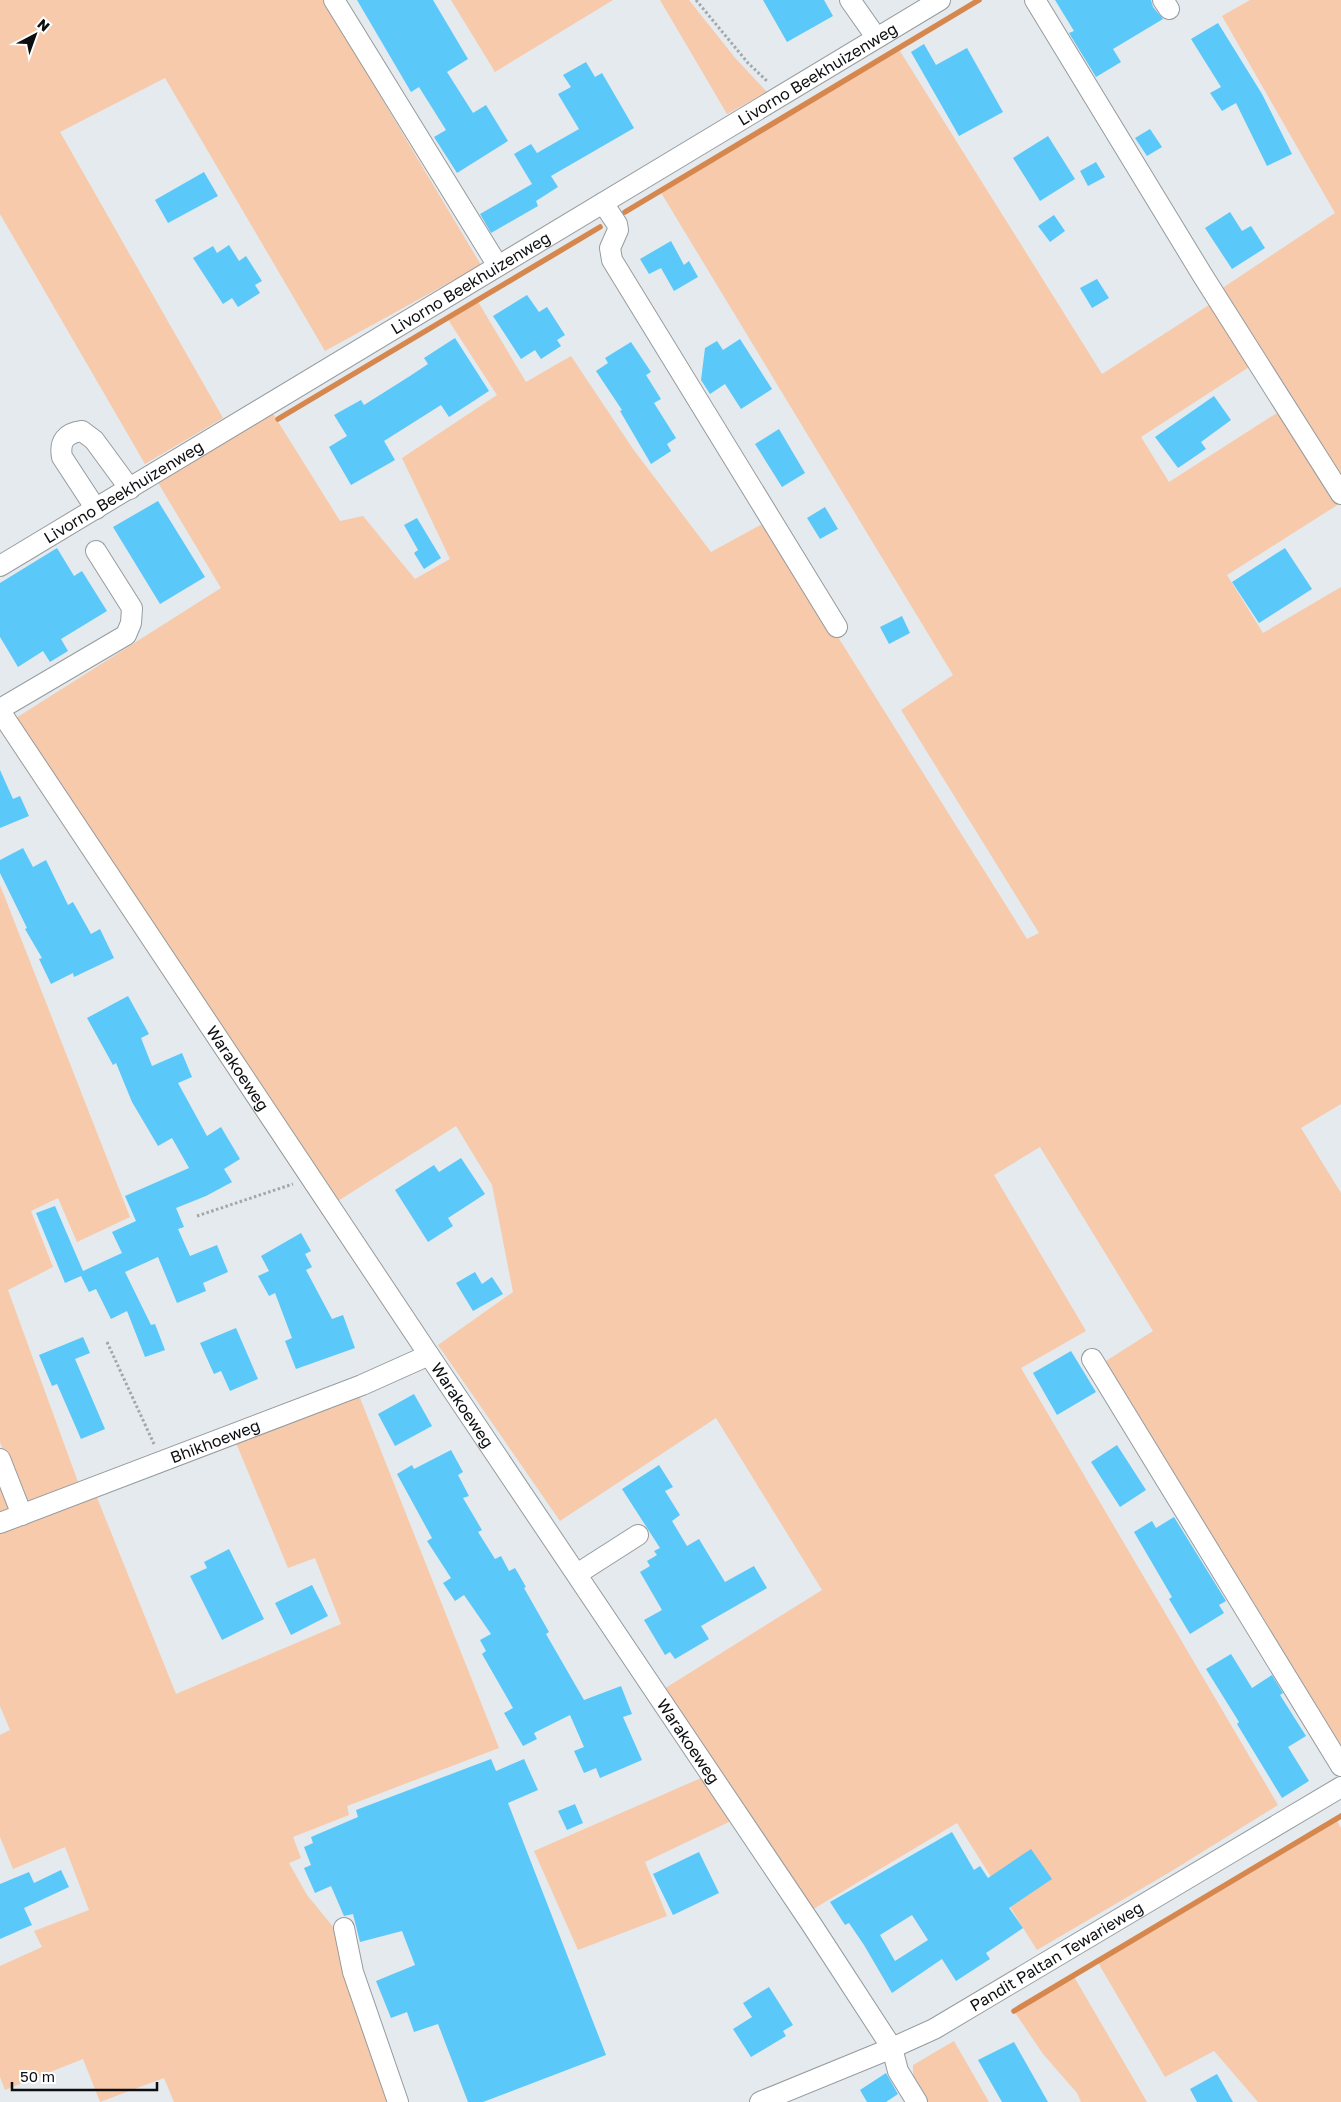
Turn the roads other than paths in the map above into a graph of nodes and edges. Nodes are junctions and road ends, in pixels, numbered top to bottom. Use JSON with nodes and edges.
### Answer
{"nodes":[{"id":1,"x":334,"y":0,"type":"edge"},
{"id":2,"x":850,"y":0,"type":"edge"},
{"id":3,"x":940,"y":0,"type":"edge"},
{"id":4,"x":1035,"y":0,"type":"edge"},
{"id":5,"x":876,"y":37,"type":"junction"},
{"id":6,"x":603,"y":203,"type":"junction"},
{"id":7,"x":498,"y":266,"type":"junction"},
{"id":8,"x":130,"y":489,"type":"junction"},
{"id":9,"x":1341,"y":494,"type":"edge"},
{"id":10,"x":96,"y":509,"type":"junction"},
{"id":11,"x":96,"y":552,"type":"dead end"},
{"id":12,"x":0,"y":566,"type":"edge"},
{"id":13,"x":837,"y":627,"type":"dead end"},
{"id":14,"x":0,"y":710,"type":"edge"},
{"id":15,"x":428,"y":1355,"type":"junction"},
{"id":16,"x":1092,"y":1359,"type":"dead end"},
{"id":17,"x":0,"y":1459,"type":"edge"},
{"id":18,"x":22,"y":1515,"type":"junction"},
{"id":19,"x":0,"y":1524,"type":"edge"},
{"id":20,"x":638,"y":1535,"type":"dead end"},
{"id":21,"x":577,"y":1574,"type":"junction"},
{"id":22,"x":1341,"y":1766,"type":"edge"},
{"id":23,"x":1341,"y":1787,"type":"edge"},
{"id":24,"x":344,"y":1928,"type":"dead end"},
{"id":25,"x":892,"y":2048,"type":"junction"},
{"id":26,"x":398,"y":2102,"type":"edge"},
{"id":27,"x":760,"y":2102,"type":"edge"},
{"id":28,"x":917,"y":2102,"type":"edge"}],
"edges":[{"from":1,"to":7,"type":"street"},
{"from":2,"to":5,"type":"street"},
{"from":3,"to":5,"type":"street","name":"Livorno Beekhuizenweg"},
{"from":4,"to":9,"type":"street"},
{"from":5,"to":6,"type":"street","name":"Livorno Beekhuizenweg"},
{"from":6,"to":7,"type":"street","name":"Livorno Beekhuizenweg"},
{"from":6,"to":13,"type":"street"},
{"from":7,"to":8,"type":"street","name":"Livorno Beekhuizenweg"},
{"from":8,"to":10,"type":"street","name":"Livorno Beekhuizenweg"},
{"from":8,"to":10,"type":"street"},
{"from":10,"to":12,"type":"street","name":"Livorno Beekhuizenweg"},
{"from":11,"to":14,"type":"street"},
{"from":14,"to":15,"type":"street","name":"Warakoeweg"},
{"from":15,"to":18,"type":"street","name":"Bhikhoeweg"},
{"from":15,"to":21,"type":"street","name":"Warakoeweg"},
{"from":16,"to":22,"type":"street"},
{"from":17,"to":18,"type":"street"},
{"from":18,"to":19,"type":"street","name":"Bhikhoeweg"},
{"from":20,"to":21,"type":"street"},
{"from":21,"to":25,"type":"street","name":"Warakoeweg"},
{"from":23,"to":25,"type":"street","name":"Pandit Paltan Tewarieweg"},
{"from":24,"to":26,"type":"street"},
{"from":25,"to":27,"type":"street","name":"Pandit Paltan Tewarieweg"},
{"from":25,"to":28,"type":"street","name":"Warakoeweg"}]}
